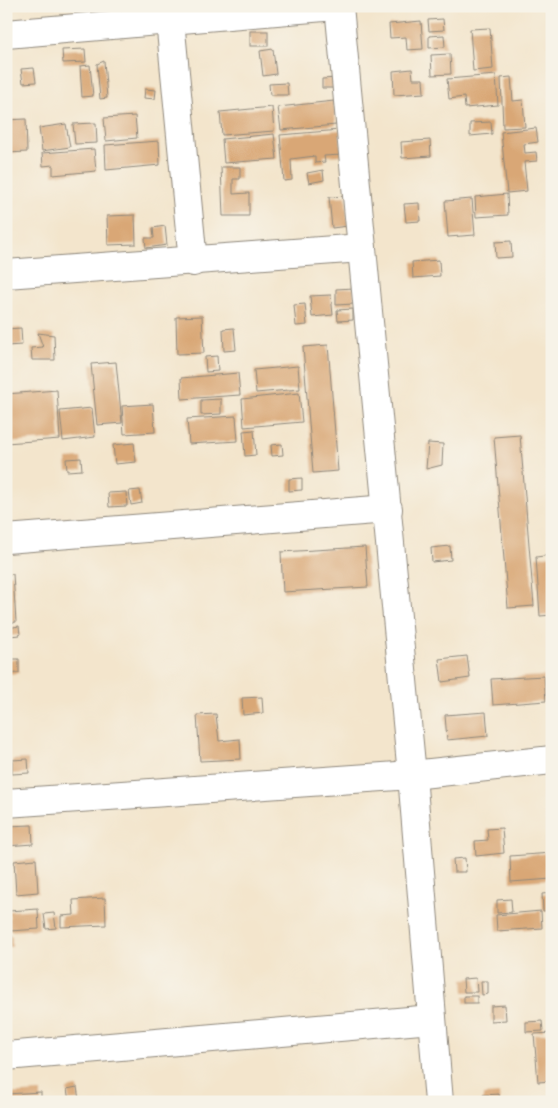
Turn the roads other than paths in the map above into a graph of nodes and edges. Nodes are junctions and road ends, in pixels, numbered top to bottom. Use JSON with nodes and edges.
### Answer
{"nodes":[{"id":1,"x":338,"y":6,"type":"edge"},
{"id":2,"x":170,"y":20,"type":"junction"},
{"id":3,"x":6,"y":34,"type":"edge"},
{"id":4,"x":362,"y":248,"type":"junction"},
{"id":5,"x":193,"y":262,"type":"junction"},
{"id":6,"x":6,"y":274,"type":"edge"},
{"id":7,"x":388,"y":510,"type":"junction"},
{"id":8,"x":6,"y":539,"type":"edge"},
{"id":9,"x":552,"y":760,"type":"edge"},
{"id":10,"x":412,"y":775,"type":"junction"},
{"id":11,"x":6,"y":803,"type":"edge"},
{"id":12,"x":432,"y":1020,"type":"junction"},
{"id":13,"x":6,"y":1056,"type":"edge"},
{"id":14,"x":439,"y":1102,"type":"edge"}],
"edges":[{"from":1,"to":2,"type":"street"},
{"from":1,"to":4,"type":"street"},
{"from":2,"to":3,"type":"street"},
{"from":2,"to":5,"type":"street"},
{"from":4,"to":5,"type":"street"},
{"from":4,"to":7,"type":"street"},
{"from":5,"to":6,"type":"street"},
{"from":7,"to":8,"type":"street"},
{"from":7,"to":10,"type":"street"},
{"from":9,"to":10,"type":"street"},
{"from":10,"to":11,"type":"street"},
{"from":10,"to":12,"type":"street"},
{"from":12,"to":13,"type":"street"},
{"from":12,"to":14,"type":"street"}]}
